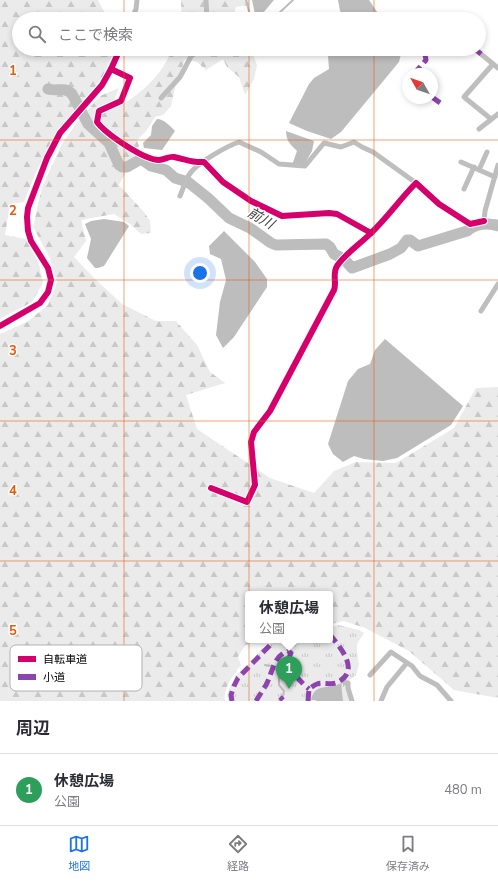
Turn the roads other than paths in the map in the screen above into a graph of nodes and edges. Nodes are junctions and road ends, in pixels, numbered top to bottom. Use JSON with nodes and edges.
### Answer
{"nodes":[{"id":1,"x":137,"y":0,"type":"edge"},
{"id":2,"x":206,"y":0,"type":"edge"},
{"id":3,"x":135,"y":12,"type":"edge"},
{"id":4,"x":207,"y":12,"type":"edge"},
{"id":5,"x":117,"y":56,"type":"edge"},
{"id":6,"x":191,"y":56,"type":"edge"},
{"id":7,"x":483,"y":56,"type":"edge"},
{"id":8,"x":493,"y":64,"type":"junction"},
{"id":9,"x":498,"y":68,"type":"edge"},
{"id":10,"x":111,"y":70,"type":"junction"},
{"id":11,"x":161,"y":98,"type":"dead end"},
{"id":12,"x":498,"y":114,"type":"edge"},
{"id":13,"x":491,"y":119,"type":"junction"},
{"id":14,"x":479,"y":129,"type":"dead end"},
{"id":15,"x":487,"y":152,"type":"dead end"},
{"id":16,"x":204,"y":162,"type":"junction"},
{"id":17,"x":461,"y":162,"type":"dead end"},
{"id":18,"x":498,"y":166,"type":"edge"},
{"id":19,"x":476,"y":168,"type":"junction"},
{"id":20,"x":495,"y":177,"type":"junction"},
{"id":21,"x":416,"y":183,"type":"junction"},
{"id":22,"x":464,"y":189,"type":"dead end"},
{"id":23,"x":180,"y":196,"type":"dead end"},
{"id":24,"x":484,"y":221,"type":"junction"},
{"id":25,"x":498,"y":222,"type":"edge"},
{"id":26,"x":371,"y":233,"type":"junction"},
{"id":27,"x":498,"y":284,"type":"edge"},
{"id":28,"x":482,"y":311,"type":"dead end"},
{"id":29,"x":0,"y":326,"type":"edge"},
{"id":30,"x":211,"y":488,"type":"dead end"},
{"id":31,"x":406,"y":664,"type":"junction"},
{"id":32,"x":370,"y":675,"type":"dead end"},
{"id":33,"x":343,"y":678,"type":"dead end"},
{"id":34,"x":352,"y":701,"type":"edge"},
{"id":35,"x":381,"y":701,"type":"edge"},
{"id":36,"x":451,"y":701,"type":"edge"}],
"edges":[{"from":1,"to":3,"type":"street"},
{"from":2,"to":4,"type":"street"},
{"from":5,"to":10,"type":"street"},
{"from":6,"to":11,"type":"street"},
{"from":7,"to":8,"type":"street"},
{"from":8,"to":9,"type":"street"},
{"from":8,"to":13,"type":"street"},
{"from":10,"to":16,"type":"street"},
{"from":10,"to":29,"type":"street"},
{"from":12,"to":13,"type":"street"},
{"from":13,"to":14,"type":"street"},
{"from":15,"to":19,"type":"street"},
{"from":16,"to":21,"type":"street"},
{"from":16,"to":23,"type":"street"},
{"from":16,"to":26,"type":"street"},
{"from":17,"to":19,"type":"street"},
{"from":18,"to":20,"type":"street"},
{"from":19,"to":20,"type":"street"},
{"from":19,"to":22,"type":"street"},
{"from":20,"to":24,"type":"street"},
{"from":21,"to":24,"type":"street"},
{"from":21,"to":26,"type":"street"},
{"from":24,"to":25,"type":"street"},
{"from":26,"to":30,"type":"street"},
{"from":27,"to":28,"type":"street"},
{"from":31,"to":32,"type":"street"},
{"from":31,"to":35,"type":"street"},
{"from":31,"to":36,"type":"street"},
{"from":33,"to":34,"type":"street"}]}
